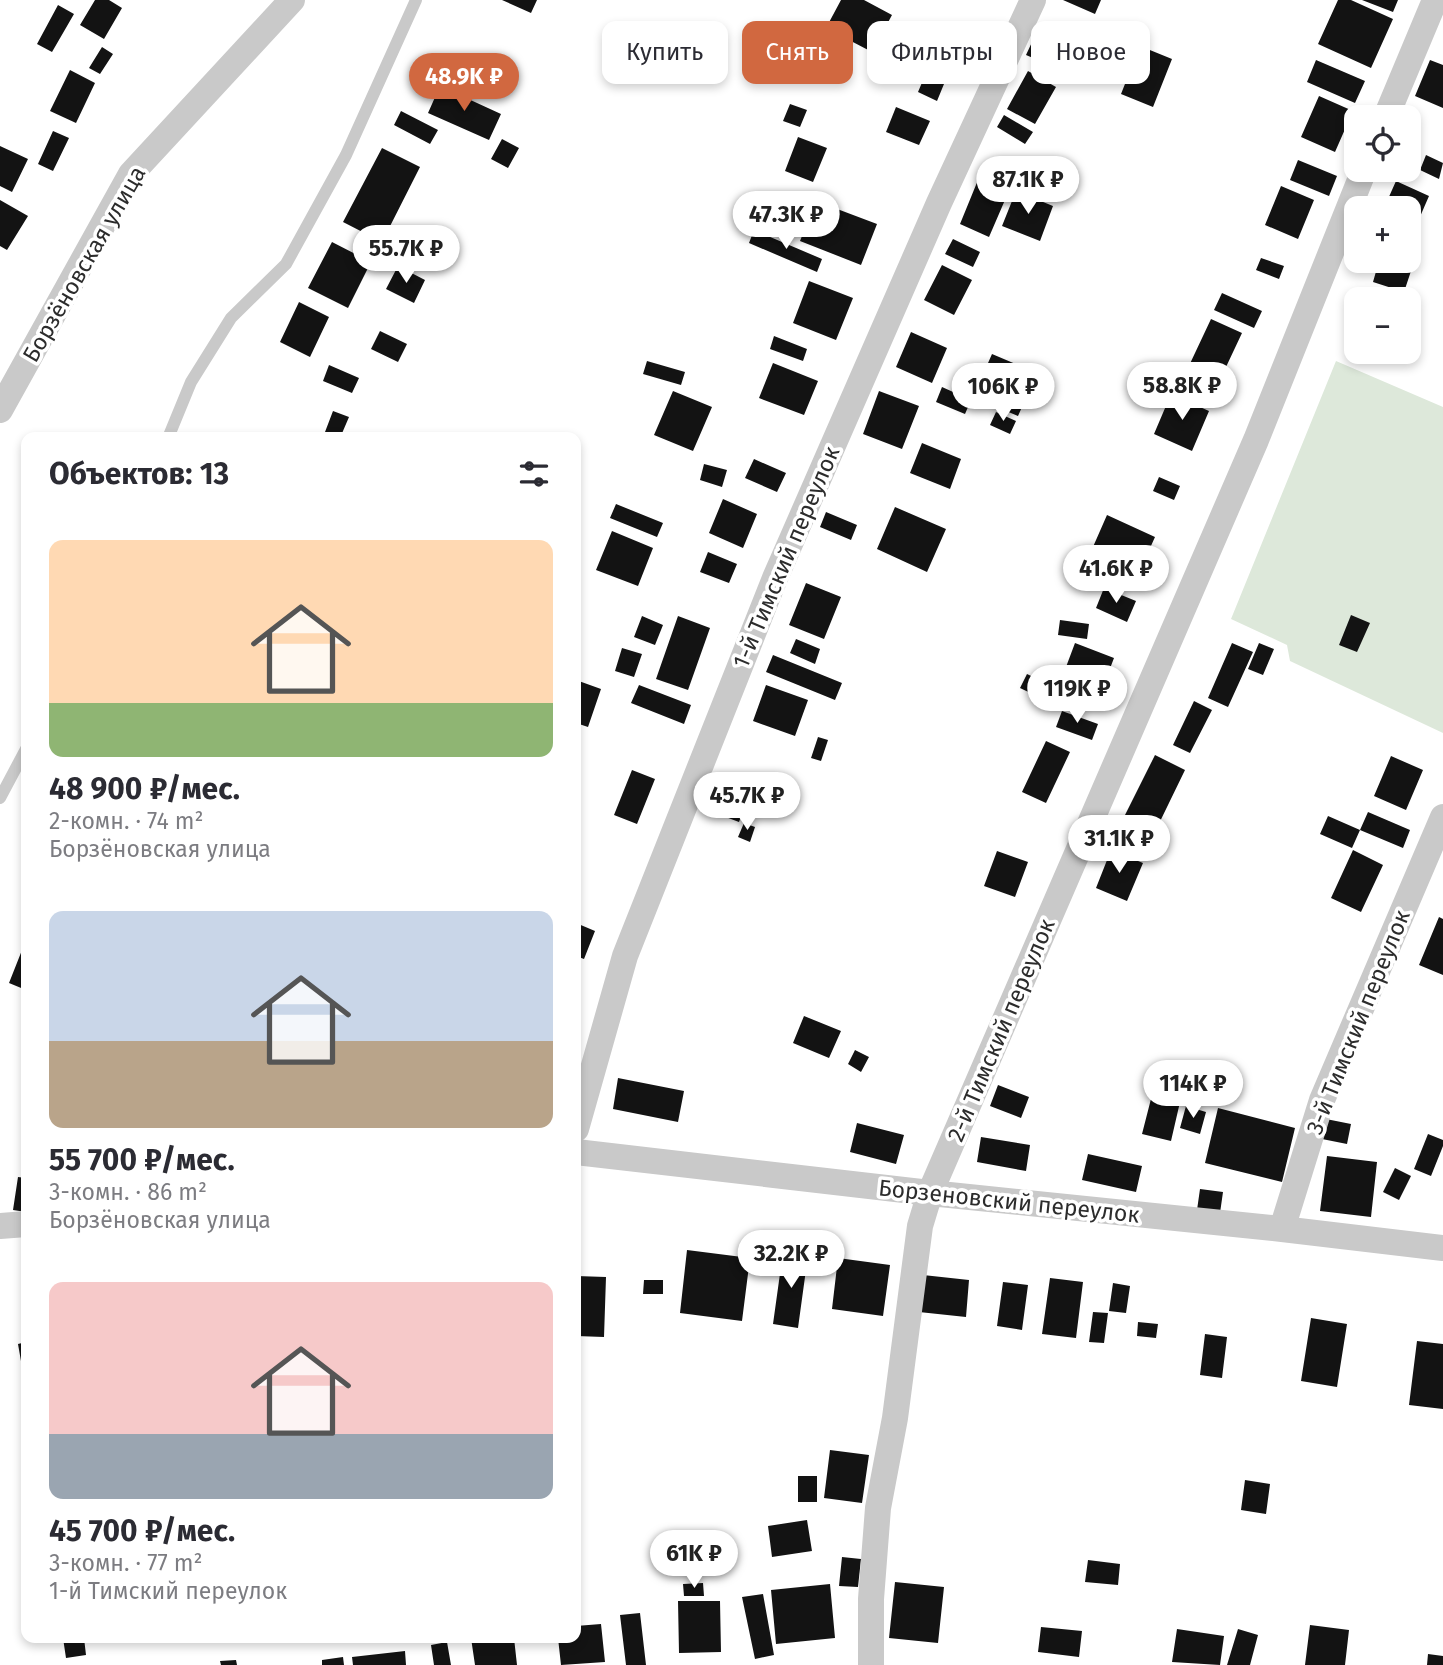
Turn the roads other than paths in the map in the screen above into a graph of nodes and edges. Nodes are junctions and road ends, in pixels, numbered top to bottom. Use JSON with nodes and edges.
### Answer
{"nodes":[{"id":1,"x":292,"y":0,"type":"edge"},
{"id":2,"x":416,"y":0,"type":"edge"},
{"id":3,"x":1033,"y":0,"type":"edge"},
{"id":4,"x":1435,"y":0,"type":"edge"},
{"id":5,"x":1390,"y":105,"type":"edge"},
{"id":6,"x":1359,"y":182,"type":"edge"},
{"id":7,"x":0,"y":411,"type":"edge"},
{"id":8,"x":171,"y":432,"type":"edge"},
{"id":9,"x":21,"y":758,"type":"edge"},
{"id":10,"x":0,"y":798,"type":"edge"},
{"id":11,"x":1443,"y":817,"type":"edge"},
{"id":12,"x":581,"y":1111,"type":"edge"},
{"id":13,"x":581,"y":1153,"type":"edge"},
{"id":14,"x":930,"y":1193,"type":"junction"},
{"id":15,"x":21,"y":1224,"type":"edge"},
{"id":16,"x":0,"y":1226,"type":"edge"},
{"id":17,"x":1282,"y":1229,"type":"junction"},
{"id":18,"x":1443,"y":1248,"type":"edge"},
{"id":19,"x":871,"y":1665,"type":"edge"}],
"edges":[{"from":1,"to":7,"type":"street","name":"Борзёновская улица"},
{"from":2,"to":8,"type":"lane"},
{"from":3,"to":12,"type":"street","name":"1-й Тимский переулок"},
{"from":4,"to":5,"type":"street"},
{"from":6,"to":14,"type":"street","name":"2-й Тимский переулок"},
{"from":9,"to":10,"type":"lane"},
{"from":11,"to":17,"type":"street","name":"3-й Тимский переулок"},
{"from":13,"to":14,"type":"street","name":"Борзеновский переулок"},
{"from":14,"to":17,"type":"street","name":"Борзеновский переулок"},
{"from":14,"to":19,"type":"street","name":"2-й Тимский переулок"},
{"from":15,"to":16,"type":"street"},
{"from":17,"to":18,"type":"street","name":"Борзеновский переулок"}]}
